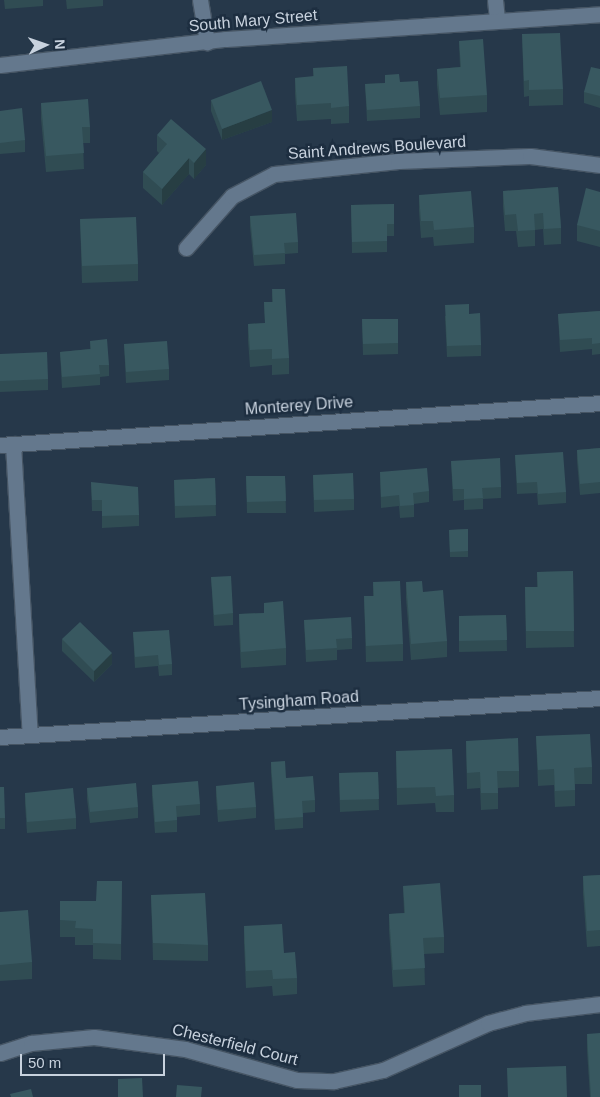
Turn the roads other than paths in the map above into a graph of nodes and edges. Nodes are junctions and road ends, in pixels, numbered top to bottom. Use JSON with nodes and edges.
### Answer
{"nodes":[{"id":1,"x":200,"y":0,"type":"edge"},
{"id":2,"x":495,"y":0,"type":"edge"},
{"id":3,"x":600,"y":14,"type":"edge"},
{"id":4,"x":497,"y":19,"type":"junction"},
{"id":5,"x":207,"y":42,"type":"junction"},
{"id":6,"x":0,"y":65,"type":"edge"},
{"id":7,"x":600,"y":165,"type":"edge"},
{"id":8,"x":186,"y":248,"type":"dead end"},
{"id":9,"x":600,"y":403,"type":"edge"},
{"id":10,"x":6,"y":444,"type":"edge"},
{"id":11,"x":600,"y":698,"type":"edge"},
{"id":12,"x":30,"y":735,"type":"junction"},
{"id":13,"x":0,"y":738,"type":"edge"},
{"id":14,"x":600,"y":1004,"type":"edge"},
{"id":15,"x":0,"y":1053,"type":"edge"}],
"edges":[{"from":1,"to":5,"type":"street"},
{"from":2,"to":4,"type":"street"},
{"from":3,"to":4,"type":"street","name":"South Mary Street"},
{"from":4,"to":5,"type":"street","name":"South Mary Street"},
{"from":5,"to":6,"type":"street","name":"South Mary Street"},
{"from":7,"to":8,"type":"street","name":"Saint Andrews Boulevard"},
{"from":9,"to":10,"type":"street","name":"Monterey Drive"},
{"from":10,"to":12,"type":"street"},
{"from":11,"to":12,"type":"street","name":"Tysingham Road"},
{"from":12,"to":13,"type":"street","name":"Tysingham Road"},
{"from":14,"to":15,"type":"street","name":"Chesterfield Court"}]}
